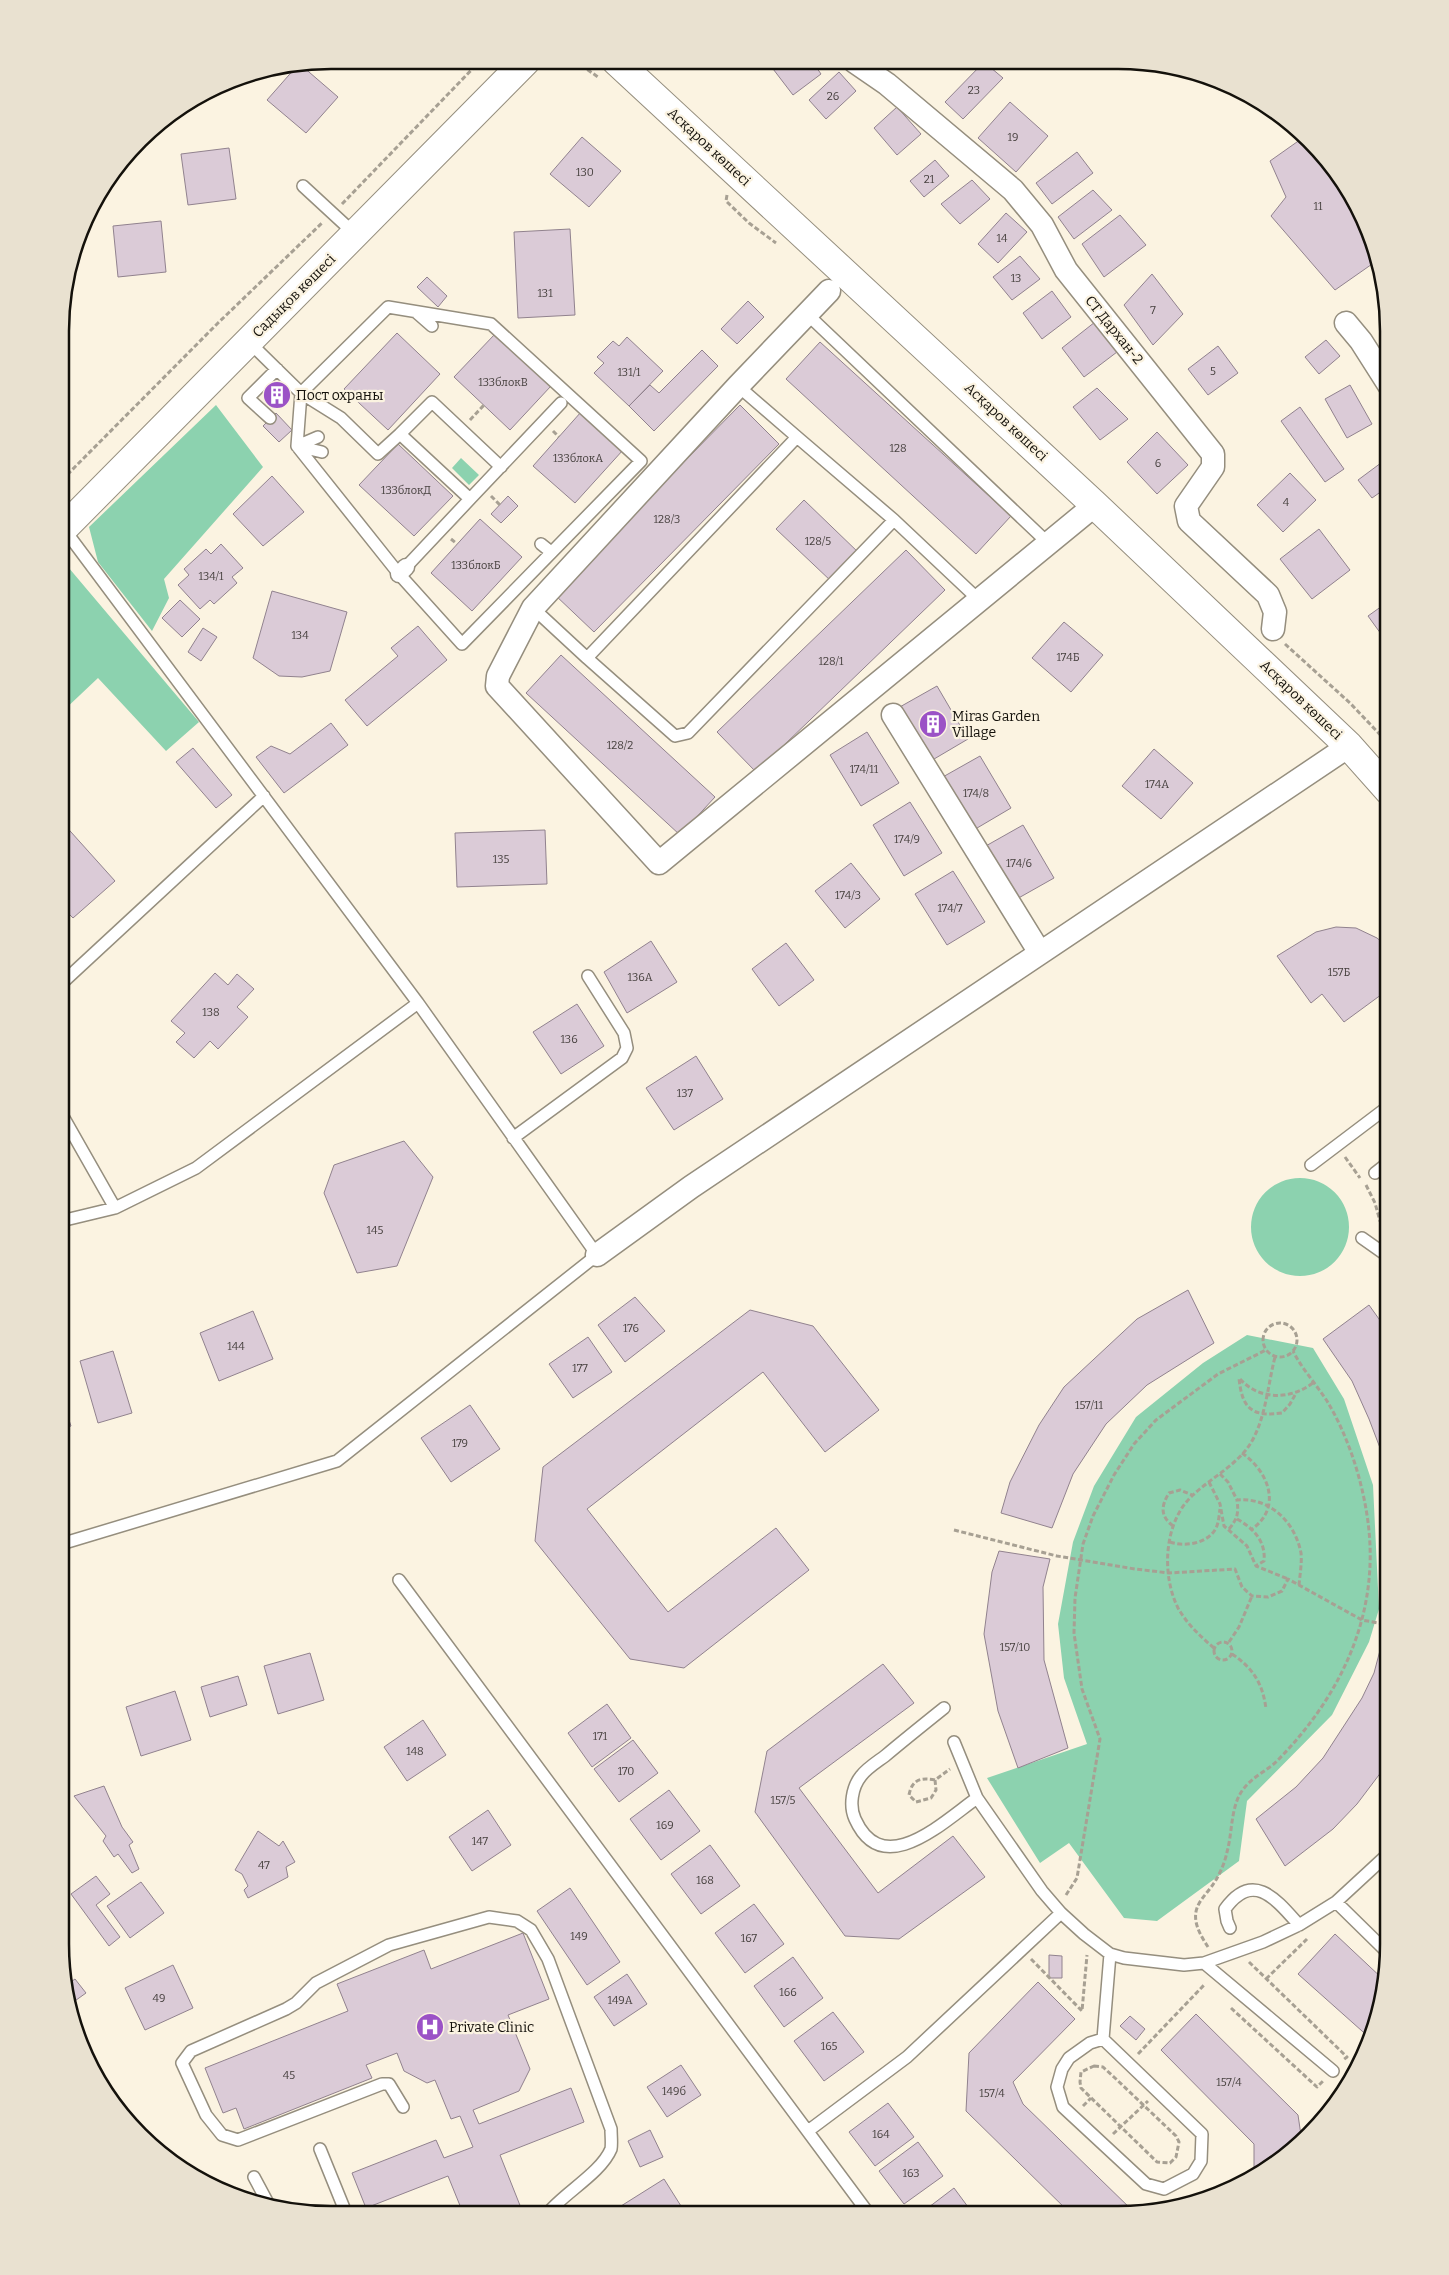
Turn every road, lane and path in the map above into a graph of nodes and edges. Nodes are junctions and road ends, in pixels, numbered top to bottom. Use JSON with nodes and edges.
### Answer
{"nodes":[{"id":1,"x":472,"y":69,"type":"edge"},
{"id":2,"x":517,"y":69,"type":"edge"},
{"id":3,"x":625,"y":69,"type":"edge"},
{"id":4,"x":866,"y":69,"type":"edge"},
{"id":5,"x":303,"y":186,"type":"dead end"},
{"id":6,"x":333,"y":213,"type":"junction"},
{"id":7,"x":355,"y":234,"type":"junction"},
{"id":8,"x":829,"y":291,"type":"dead end"},
{"id":9,"x":416,"y":312,"type":"junction"},
{"id":10,"x":807,"y":314,"type":"junction"},
{"id":11,"x":1346,"y":323,"type":"dead end"},
{"id":12,"x":432,"y":326,"type":"dead end"},
{"id":13,"x":249,"y":342,"type":"junction"},
{"id":14,"x":277,"y":369,"type":"junction"},
{"id":15,"x":1380,"y":371,"type":"edge"},
{"id":16,"x":738,"y":386,"type":"junction"},
{"id":17,"x":301,"y":393,"type":"junction"},
{"id":18,"x":561,"y":403,"type":"dead end"},
{"id":19,"x":270,"y":418,"type":"dead end"},
{"id":20,"x":400,"y":434,"type":"junction"},
{"id":21,"x":318,"y":437,"type":"dead end"},
{"id":22,"x":797,"y":437,"type":"junction"},
{"id":23,"x":297,"y":446,"type":"junction"},
{"id":24,"x":322,"y":452,"type":"dead end"},
{"id":25,"x":501,"y":467,"type":"junction"},
{"id":26,"x":69,"y":473,"type":"edge"},
{"id":27,"x":470,"y":499,"type":"junction"},
{"id":28,"x":1095,"y":505,"type":"junction"},
{"id":29,"x":894,"y":520,"type":"junction"},
{"id":30,"x":69,"y":523,"type":"edge"},
{"id":31,"x":69,"y":537,"type":"edge"},
{"id":32,"x":1048,"y":543,"type":"junction"},
{"id":33,"x":542,"y":544,"type":"dead end"},
{"id":34,"x":551,"y":552,"type":"junction"},
{"id":35,"x":402,"y":570,"type":"junction"},
{"id":36,"x":980,"y":601,"type":"junction"},
{"id":37,"x":533,"y":608,"type":"junction"},
{"id":38,"x":1272,"y":629,"type":"dead end"},
{"id":39,"x":1294,"y":653,"type":"dead end"},
{"id":40,"x":587,"y":658,"type":"junction"},
{"id":41,"x":893,"y":715,"type":"dead end"},
{"id":42,"x":1380,"y":735,"type":"edge"},
{"id":43,"x":1349,"y":746,"type":"junction"},
{"id":44,"x":1380,"y":781,"type":"edge"},
{"id":45,"x":264,"y":796,"type":"junction"},
{"id":46,"x":1040,"y":953,"type":"junction"},
{"id":47,"x":588,"y":976,"type":"dead end"},
{"id":48,"x":69,"y":977,"type":"edge"},
{"id":49,"x":418,"y":1003,"type":"junction"},
{"id":50,"x":1380,"y":1112,"type":"edge"},
{"id":51,"x":69,"y":1127,"type":"edge"},
{"id":52,"x":513,"y":1138,"type":"junction"},
{"id":53,"x":1336,"y":1144,"type":"junction"},
{"id":54,"x":1311,"y":1165,"type":"dead end"},
{"id":55,"x":1380,"y":1169,"type":"edge"},
{"id":56,"x":1375,"y":1173,"type":"dead end"},
{"id":57,"x":115,"y":1208,"type":"junction"},
{"id":58,"x":69,"y":1219,"type":"edge"},
{"id":59,"x":1380,"y":1221,"type":"edge"},
{"id":60,"x":1362,"y":1238,"type":"dead end"},
{"id":61,"x":1380,"y":1251,"type":"edge"},
{"id":62,"x":597,"y":1255,"type":"junction"},
{"id":63,"x":1266,"y":1350,"type":"junction"},
{"id":64,"x":1293,"y":1351,"type":"junction"},
{"id":65,"x":1275,"y":1357,"type":"junction"},
{"id":66,"x":1314,"y":1382,"type":"junction"},
{"id":67,"x":1266,"y":1394,"type":"junction"},
{"id":68,"x":1295,"y":1394,"type":"junction"},
{"id":69,"x":1262,"y":1415,"type":"junction"},
{"id":70,"x":1242,"y":1452,"type":"junction"},
{"id":71,"x":1220,"y":1474,"type":"junction"},
{"id":72,"x":1210,"y":1482,"type":"junction"},
{"id":73,"x":1192,"y":1495,"type":"junction"},
{"id":74,"x":1237,"y":1500,"type":"junction"},
{"id":75,"x":1220,"y":1504,"type":"junction"},
{"id":76,"x":1268,"y":1506,"type":"junction"},
{"id":77,"x":1237,"y":1519,"type":"junction"},
{"id":78,"x":1173,"y":1526,"type":"junction"},
{"id":79,"x":1229,"y":1529,"type":"junction"},
{"id":80,"x":1252,"y":1529,"type":"junction"},
{"id":81,"x":954,"y":1530,"type":"dead end"},
{"id":82,"x":69,"y":1541,"type":"edge"},
{"id":83,"x":1170,"y":1542,"type":"junction"},
{"id":84,"x":1081,"y":1560,"type":"junction"},
{"id":85,"x":1256,"y":1566,"type":"junction"},
{"id":86,"x":1169,"y":1573,"type":"junction"},
{"id":87,"x":399,"y":1580,"type":"dead end"},
{"id":88,"x":1288,"y":1580,"type":"junction"},
{"id":89,"x":1298,"y":1585,"type":"junction"},
{"id":90,"x":1252,"y":1596,"type":"junction"},
{"id":91,"x":1362,"y":1620,"type":"junction"},
{"id":92,"x":1380,"y":1624,"type":"edge"},
{"id":93,"x":1228,"y":1642,"type":"junction"},
{"id":94,"x":1214,"y":1648,"type":"junction"},
{"id":95,"x":1232,"y":1654,"type":"junction"},
{"id":96,"x":944,"y":1708,"type":"dead end"},
{"id":97,"x":1266,"y":1709,"type":"dead end"},
{"id":98,"x":954,"y":1742,"type":"dead end"},
{"id":99,"x":961,"y":1762,"type":"junction"},
{"id":100,"x":935,"y":1780,"type":"junction"},
{"id":101,"x":977,"y":1798,"type":"junction"},
{"id":102,"x":1380,"y":1861,"type":"edge"},
{"id":103,"x":1336,"y":1902,"type":"junction"},
{"id":104,"x":1058,"y":1910,"type":"junction"},
{"id":105,"x":1299,"y":1925,"type":"junction"},
{"id":106,"x":1230,"y":1928,"type":"dead end"},
{"id":107,"x":1312,"y":1934,"type":"dead end"},
{"id":108,"x":1088,"y":1938,"type":"junction"},
{"id":109,"x":1380,"y":1945,"type":"edge"},
{"id":110,"x":1021,"y":1950,"type":"junction"},
{"id":111,"x":1110,"y":1954,"type":"junction"},
{"id":112,"x":1217,"y":1960,"type":"junction"},
{"id":113,"x":1204,"y":1963,"type":"junction"},
{"id":114,"x":1266,"y":1979,"type":"dead end"},
{"id":115,"x":1205,"y":1984,"type":"dead end"},
{"id":116,"x":1103,"y":2039,"type":"junction"},
{"id":117,"x":1129,"y":2063,"type":"junction"},
{"id":118,"x":1334,"y":2070,"type":"dead end"},
{"id":119,"x":1157,"y":2091,"type":"junction"},
{"id":120,"x":1144,"y":2105,"type":"junction"},
{"id":121,"x":403,"y":2107,"type":"dead end"},
{"id":122,"x":1120,"y":2127,"type":"junction"},
{"id":123,"x":808,"y":2131,"type":"junction"},
{"id":124,"x":1104,"y":2144,"type":"junction"},
{"id":125,"x":320,"y":2149,"type":"dead end"},
{"id":126,"x":254,"y":2178,"type":"dead end"},
{"id":127,"x":264,"y":2197,"type":"edge"},
{"id":128,"x":343,"y":2206,"type":"edge"},
{"id":129,"x":556,"y":2206,"type":"edge"},
{"id":130,"x":863,"y":2206,"type":"edge"}],
"edges":[{"from":1,"to":6,"type":"path"},
{"from":2,"to":7,"type":"street","name":"Садықов көшесі"},
{"from":3,"to":28,"type":"street","name":"Асқаров көшесі"},
{"from":4,"to":38,"type":"street","name":"СТ Дархан-2"},
{"from":5,"to":6,"type":"lane"},
{"from":6,"to":7,"type":"lane"},
{"from":6,"to":26,"type":"path"},
{"from":7,"to":13,"type":"street","name":"Садықов көшесі"},
{"from":8,"to":10,"type":"street"},
{"from":9,"to":12,"type":"lane"},
{"from":9,"to":17,"type":"lane"},
{"from":9,"to":34,"type":"lane"},
{"from":10,"to":16,"type":"street"},
{"from":10,"to":32,"type":"lane"},
{"from":11,"to":15,"type":"street"},
{"from":13,"to":14,"type":"lane"},
{"from":13,"to":30,"type":"street","name":"Садықов көшесі"},
{"from":14,"to":17,"type":"lane"},
{"from":14,"to":19,"type":"lane"},
{"from":16,"to":22,"type":"lane"},
{"from":16,"to":37,"type":"street"},
{"from":17,"to":20,"type":"lane"},
{"from":17,"to":23,"type":"lane"},
{"from":18,"to":25,"type":"lane"},
{"from":20,"to":25,"type":"lane"},
{"from":20,"to":27,"type":"lane"},
{"from":21,"to":23,"type":"lane"},
{"from":22,"to":29,"type":"lane"},
{"from":22,"to":40,"type":"lane"},
{"from":23,"to":24,"type":"lane"},
{"from":23,"to":35,"type":"lane"},
{"from":25,"to":27,"type":"lane"},
{"from":27,"to":35,"type":"lane"},
{"from":28,"to":32,"type":"street"},
{"from":28,"to":43,"type":"street","name":"Асқаров көшесі"},
{"from":29,"to":36,"type":"lane"},
{"from":29,"to":40,"type":"lane"},
{"from":31,"to":45,"type":"lane"},
{"from":32,"to":36,"type":"street"},
{"from":33,"to":34,"type":"lane"},
{"from":34,"to":35,"type":"lane"},
{"from":36,"to":37,"type":"street"},
{"from":37,"to":40,"type":"lane"},
{"from":39,"to":42,"type":"path"},
{"from":41,"to":46,"type":"street"},
{"from":43,"to":44,"type":"street","name":"Асқаров көшесі"},
{"from":43,"to":46,"type":"street"},
{"from":45,"to":48,"type":"lane"},
{"from":45,"to":49,"type":"lane"},
{"from":46,"to":62,"type":"street"},
{"from":47,"to":52,"type":"lane"},
{"from":49,"to":52,"type":"lane"},
{"from":49,"to":57,"type":"lane"},
{"from":50,"to":53,"type":"lane"},
{"from":51,"to":57,"type":"lane"},
{"from":52,"to":62,"type":"lane"},
{"from":53,"to":54,"type":"lane"},
{"from":53,"to":59,"type":"path"},
{"from":55,"to":56,"type":"lane"},
{"from":57,"to":58,"type":"lane"},
{"from":60,"to":61,"type":"lane"},
{"from":62,"to":82,"type":"lane"},
{"from":63,"to":64,"type":"path"},
{"from":63,"to":65,"type":"path"},
{"from":63,"to":84,"type":"path"},
{"from":64,"to":65,"type":"path"},
{"from":64,"to":66,"type":"path"},
{"from":65,"to":67,"type":"path"},
{"from":66,"to":68,"type":"path"},
{"from":66,"to":91,"type":"path"},
{"from":67,"to":68,"type":"path"},
{"from":67,"to":69,"type":"path"},
{"from":67,"to":69,"type":"path"},
{"from":68,"to":69,"type":"path"},
{"from":69,"to":70,"type":"path"},
{"from":70,"to":71,"type":"path"},
{"from":70,"to":76,"type":"path"},
{"from":71,"to":72,"type":"path"},
{"from":71,"to":74,"type":"path"},
{"from":72,"to":73,"type":"path"},
{"from":72,"to":75,"type":"path"},
{"from":73,"to":78,"type":"path"},
{"from":73,"to":78,"type":"path"},
{"from":74,"to":76,"type":"path"},
{"from":74,"to":77,"type":"path"},
{"from":75,"to":79,"type":"path"},
{"from":75,"to":83,"type":"path"},
{"from":76,"to":80,"type":"path"},
{"from":76,"to":89,"type":"path"},
{"from":77,"to":79,"type":"path"},
{"from":77,"to":80,"type":"path"},
{"from":78,"to":83,"type":"path"},
{"from":79,"to":85,"type":"path"},
{"from":80,"to":85,"type":"path"},
{"from":81,"to":84,"type":"path"},
{"from":83,"to":86,"type":"path"},
{"from":84,"to":86,"type":"path"},
{"from":84,"to":104,"type":"path"},
{"from":85,"to":88,"type":"path"},
{"from":86,"to":90,"type":"path"},
{"from":86,"to":94,"type":"path"},
{"from":87,"to":123,"type":"lane"},
{"from":88,"to":89,"type":"path"},
{"from":88,"to":90,"type":"path"},
{"from":89,"to":91,"type":"path"},
{"from":90,"to":93,"type":"path"},
{"from":91,"to":92,"type":"path"},
{"from":91,"to":112,"type":"path"},
{"from":93,"to":94,"type":"path"},
{"from":93,"to":95,"type":"path"},
{"from":94,"to":95,"type":"path"},
{"from":95,"to":97,"type":"path"},
{"from":96,"to":101,"type":"lane"},
{"from":98,"to":99,"type":"lane"},
{"from":99,"to":100,"type":"path"},
{"from":99,"to":101,"type":"lane"},
{"from":100,"to":100,"type":"path"},
{"from":101,"to":104,"type":"lane"},
{"from":102,"to":103,"type":"lane"},
{"from":103,"to":105,"type":"lane"},
{"from":103,"to":109,"type":"lane"},
{"from":104,"to":108,"type":"lane"},
{"from":104,"to":110,"type":"lane"},
{"from":105,"to":106,"type":"lane"},
{"from":105,"to":112,"type":"lane"},
{"from":107,"to":114,"type":"path"},
{"from":108,"to":110,"type":"path"},
{"from":108,"to":111,"type":"lane"},
{"from":110,"to":123,"type":"lane"},
{"from":111,"to":113,"type":"lane"},
{"from":111,"to":116,"type":"lane"},
{"from":112,"to":113,"type":"lane"},
{"from":113,"to":118,"type":"lane"},
{"from":115,"to":117,"type":"path"},
{"from":116,"to":117,"type":"lane"},
{"from":116,"to":124,"type":"lane"},
{"from":117,"to":119,"type":"lane"},
{"from":119,"to":120,"type":"path"},
{"from":119,"to":124,"type":"lane"},
{"from":120,"to":122,"type":"path"},
{"from":120,"to":122,"type":"path"},
{"from":120,"to":122,"type":"path"},
{"from":121,"to":129,"type":"lane"},
{"from":122,"to":124,"type":"path"},
{"from":123,"to":130,"type":"lane"},
{"from":125,"to":128,"type":"lane"},
{"from":126,"to":127,"type":"lane"}]}
